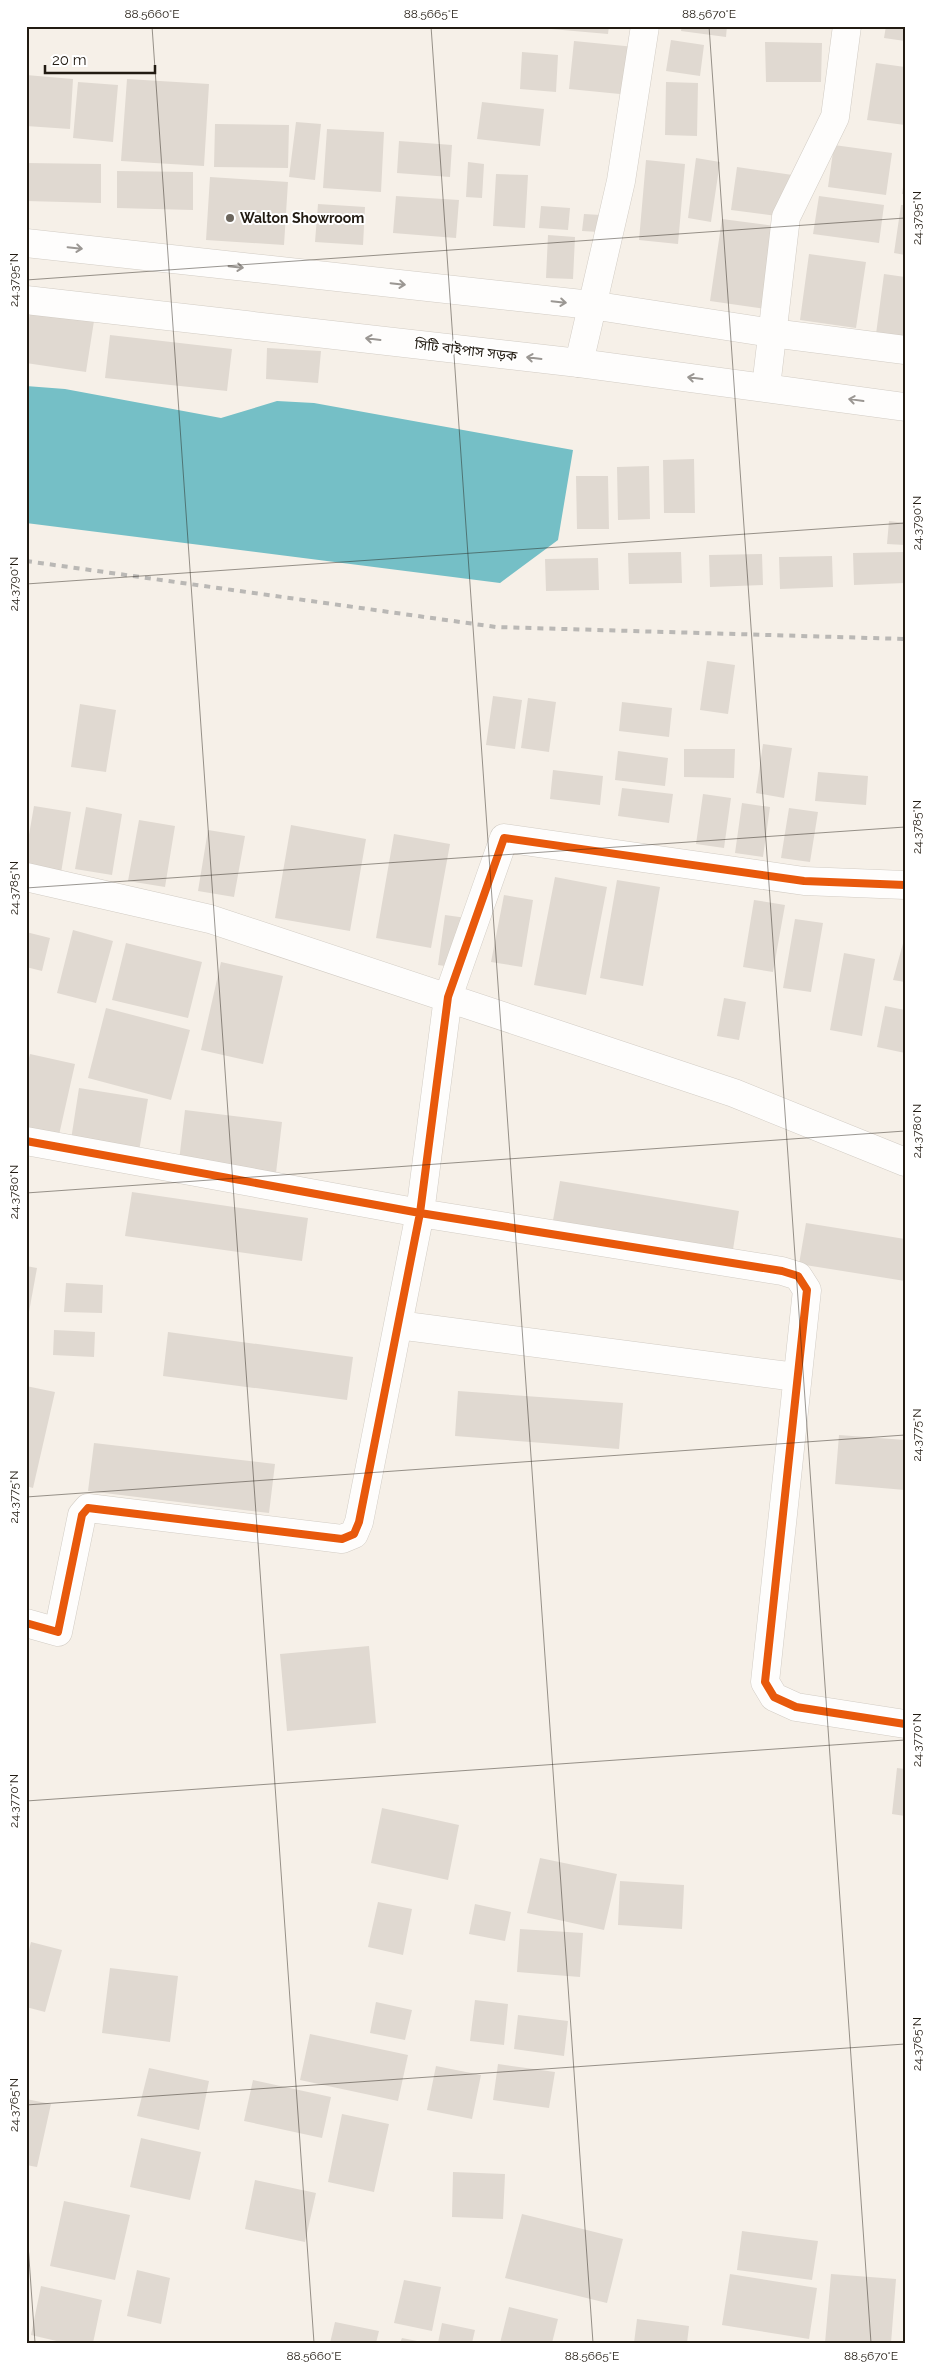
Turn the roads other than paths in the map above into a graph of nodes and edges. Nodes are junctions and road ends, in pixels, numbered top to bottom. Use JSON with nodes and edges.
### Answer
{"nodes":[{"id":1,"x":645,"y":26,"type":"edge"},
{"id":2,"x":846,"y":26,"type":"edge"},
{"id":3,"x":26,"y":243,"type":"edge"},
{"id":4,"x":26,"y":300,"type":"edge"},
{"id":5,"x":590,"y":305,"type":"junction"},
{"id":6,"x":772,"y":334,"type":"junction"},
{"id":7,"x":905,"y":350,"type":"edge"},
{"id":8,"x":579,"y":363,"type":"junction"},
{"id":9,"x":766,"y":388,"type":"junction"},
{"id":10,"x":905,"y":406,"type":"edge"},
{"id":11,"x":26,"y":877,"type":"edge"},
{"id":12,"x":905,"y":885,"type":"edge"},
{"id":13,"x":448,"y":997,"type":"junction"},
{"id":14,"x":26,"y":1141,"type":"edge"},
{"id":15,"x":905,"y":1162,"type":"edge"},
{"id":16,"x":420,"y":1212,"type":"junction"},
{"id":17,"x":398,"y":1325,"type":"junction"},
{"id":18,"x":796,"y":1377,"type":"junction"},
{"id":19,"x":26,"y":1623,"type":"edge"},
{"id":20,"x":905,"y":1724,"type":"edge"}],
"edges":[{"from":1,"to":5,"type":"street"},
{"from":2,"to":6,"type":"street"},
{"from":3,"to":5,"type":"street","one_way":true},
{"from":8,"to":4,"type":"street","name":"সিটি বাইপাস সড়ক","one_way":true},
{"from":5,"to":6,"type":"street"},
{"from":5,"to":8,"type":"street"},
{"from":6,"to":7,"type":"street"},
{"from":6,"to":9,"type":"street"},
{"from":9,"to":8,"type":"street","name":"সিটি বাইপাস সড়ক","one_way":true},
{"from":10,"to":9,"type":"street","name":"সিটি বাইপাস সড়ক","one_way":true},
{"from":11,"to":13,"type":"street"},
{"from":12,"to":13,"type":"street"},
{"from":13,"to":15,"type":"street"},
{"from":13,"to":16,"type":"street"},
{"from":14,"to":16,"type":"street"},
{"from":16,"to":17,"type":"street"},
{"from":16,"to":18,"type":"street"},
{"from":17,"to":18,"type":"street"},
{"from":17,"to":19,"type":"street"},
{"from":18,"to":20,"type":"street"}]}
